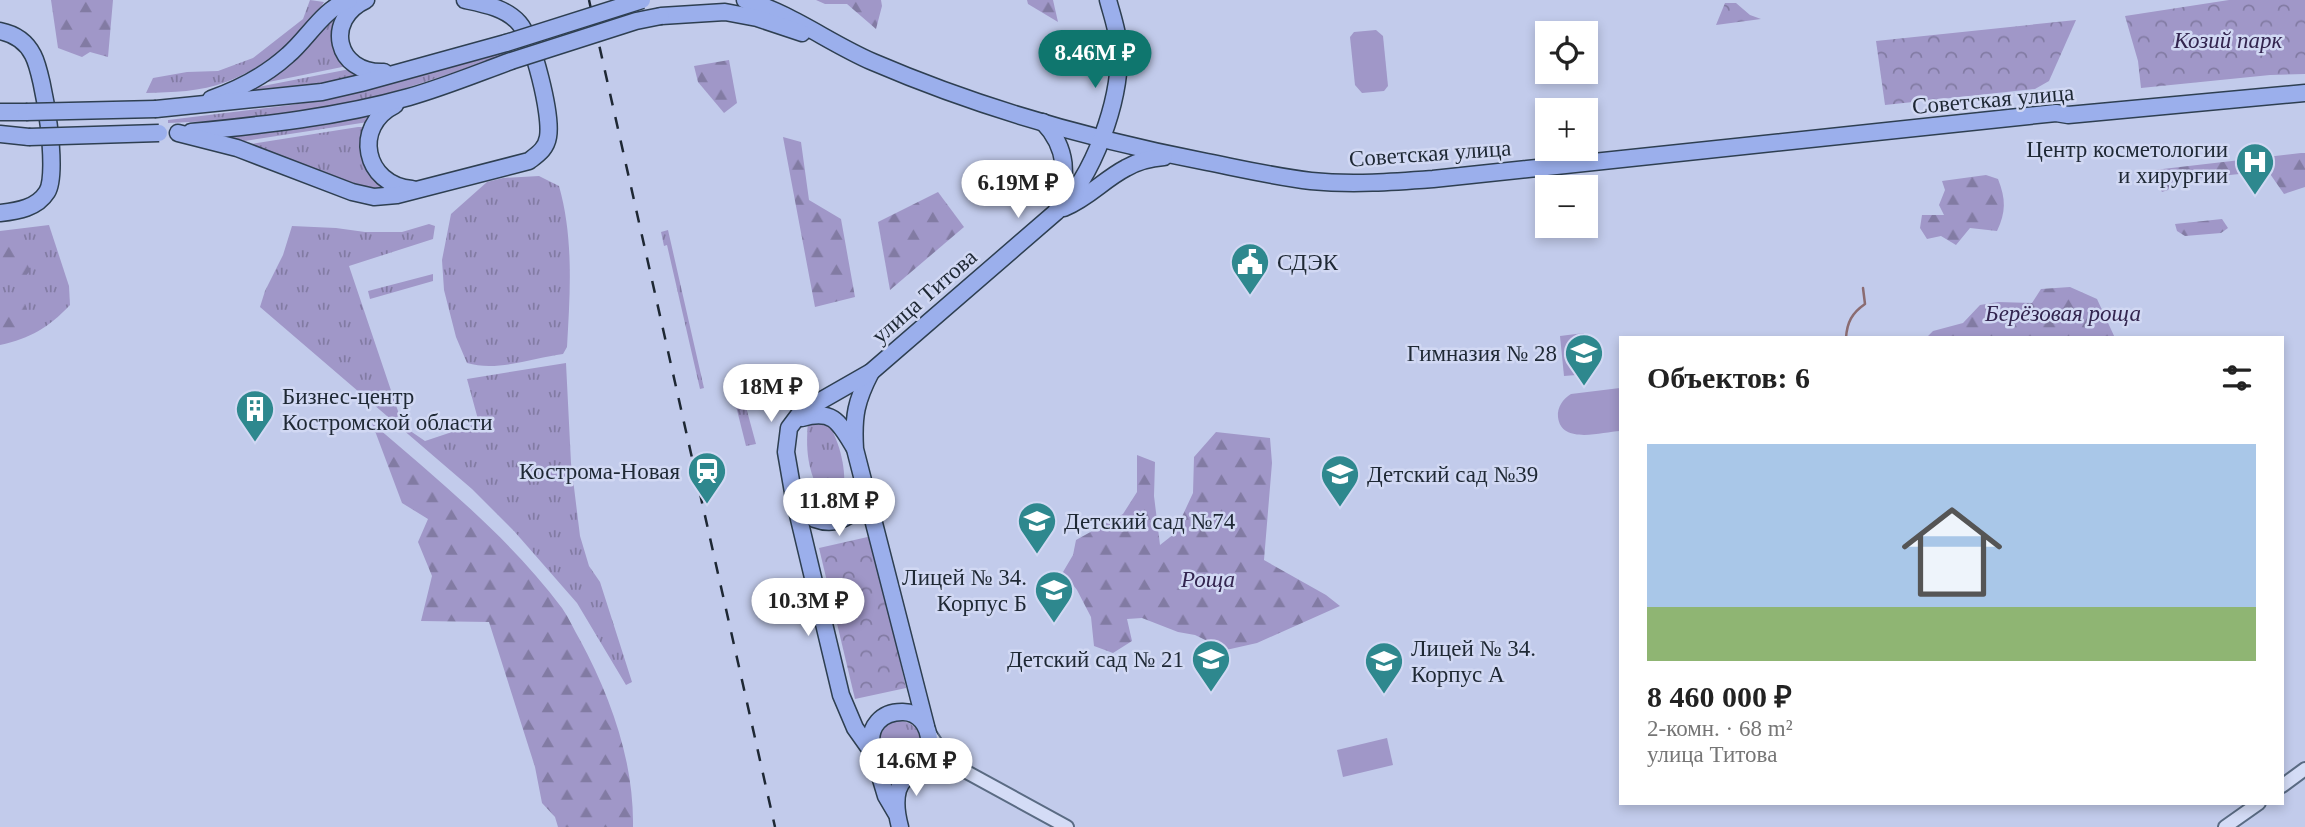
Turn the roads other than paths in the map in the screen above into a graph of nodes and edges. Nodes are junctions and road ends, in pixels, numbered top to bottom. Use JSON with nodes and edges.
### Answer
{"nodes":[{"id":1,"x":349,"y":0,"type":"edge"},
{"id":2,"x":366,"y":0,"type":"edge"},
{"id":3,"x":465,"y":0,"type":"edge"},
{"id":4,"x":642,"y":0,"type":"edge"},
{"id":5,"x":745,"y":0,"type":"edge"},
{"id":6,"x":1108,"y":0,"type":"edge"},
{"id":7,"x":486,"y":3,"type":"edge"},
{"id":8,"x":0,"y":31,"type":"edge"},
{"id":9,"x":828,"y":39,"type":"junction"},
{"id":10,"x":401,"y":72,"type":"junction"},
{"id":11,"x":2305,"y":93,"type":"edge"},
{"id":12,"x":411,"y":96,"type":"junction"},
{"id":13,"x":187,"y":107,"type":"junction"},
{"id":14,"x":0,"y":112,"type":"edge"},
{"id":15,"x":1043,"y":122,"type":"junction"},
{"id":16,"x":178,"y":133,"type":"junction"},
{"id":17,"x":0,"y":134,"type":"edge"},
{"id":18,"x":1101,"y":139,"type":"junction"},
{"id":19,"x":1173,"y":155,"type":"junction"},
{"id":20,"x":418,"y":190,"type":"junction"},
{"id":21,"x":1056,"y":212,"type":"junction"},
{"id":22,"x":0,"y":213,"type":"edge"},
{"id":23,"x":871,"y":372,"type":"junction"},
{"id":24,"x":791,"y":422,"type":"junction"},
{"id":25,"x":855,"y":449,"type":"junction"},
{"id":26,"x":865,"y":487,"type":"junction"},
{"id":27,"x":794,"y":498,"type":"junction"},
{"id":28,"x":926,"y":727,"type":"junction"},
{"id":29,"x":873,"y":754,"type":"junction"},
{"id":30,"x":914,"y":769,"type":"junction"},
{"id":31,"x":961,"y":769,"type":"junction"},
{"id":32,"x":2305,"y":769,"type":"edge"},
{"id":33,"x":2284,"y":785,"type":"edge"},
{"id":34,"x":2256,"y":805,"type":"edge"},
{"id":35,"x":2246,"y":813,"type":"junction"},
{"id":36,"x":898,"y":821,"type":"edge"},
{"id":37,"x":1066,"y":827,"type":"edge"},
{"id":38,"x":2225,"y":827,"type":"edge"},
{"id":39,"x":2242,"y":827,"type":"edge"}],
"edges":[{"from":1,"to":13,"type":"main road"},
{"from":2,"to":10,"type":"main road"},
{"from":3,"to":7,"type":"main road"},
{"from":4,"to":10,"type":"main road","bridge":true},
{"from":5,"to":9,"type":"main road"},
{"from":6,"to":18,"type":"main road","name":"улица Титова"},
{"from":7,"to":20,"type":"main road"},
{"from":8,"to":22,"type":"main road"},
{"from":9,"to":12,"type":"main road","bridge":true},
{"from":9,"to":15,"type":"main road","name":"Советская улица"},
{"from":10,"to":13,"type":"main road"},
{"from":11,"to":19,"type":"main road","name":"Советская улица"},
{"from":12,"to":16,"type":"main road"},
{"from":12,"to":20,"type":"main road"},
{"from":13,"to":14,"type":"main road","bridge":true},
{"from":15,"to":18,"type":"main road","name":"Советская улица"},
{"from":15,"to":21,"type":"main road"},
{"from":16,"to":17,"type":"main road","bridge":true},
{"from":16,"to":20,"type":"main road"},
{"from":18,"to":19,"type":"main road","name":"Советская улица"},
{"from":18,"to":21,"type":"main road","name":"улица Титова"},
{"from":19,"to":21,"type":"main road"},
{"from":21,"to":23,"type":"main road","name":"улица Титова"},
{"from":23,"to":24,"type":"main road"},
{"from":23,"to":25,"type":"main road"},
{"from":24,"to":25,"type":"main road"},
{"from":24,"to":27,"type":"main road"},
{"from":25,"to":26,"type":"main road"},
{"from":26,"to":27,"type":"main road"},
{"from":26,"to":28,"type":"main road"},
{"from":27,"to":29,"type":"main road"},
{"from":28,"to":29,"type":"main road"},
{"from":28,"to":30,"type":"main road"},
{"from":28,"to":31,"type":"street"},
{"from":29,"to":30,"type":"main road"},
{"from":29,"to":36,"type":"main road"},
{"from":30,"to":31,"type":"street"},
{"from":30,"to":36,"type":"main road"},
{"from":31,"to":37,"type":"street"},
{"from":32,"to":33,"type":"street"},
{"from":34,"to":35,"type":"street"},
{"from":35,"to":38,"type":"street"},
{"from":35,"to":39,"type":"street"}]}
